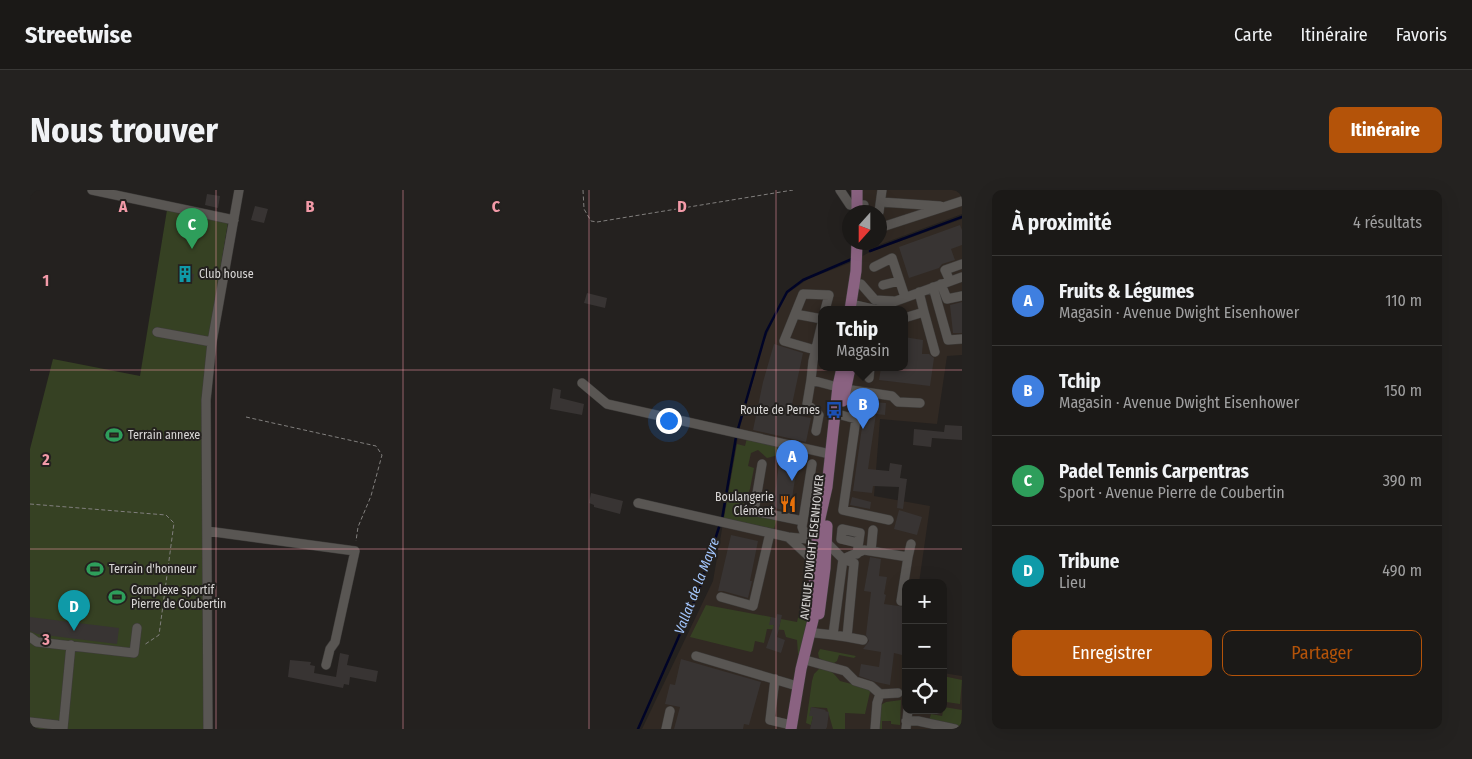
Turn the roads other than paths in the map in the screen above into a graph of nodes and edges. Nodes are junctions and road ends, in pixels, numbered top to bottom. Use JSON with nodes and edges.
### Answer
{"nodes":[{"id":1,"x":92,"y":190,"type":"edge"},
{"id":2,"x":239,"y":190,"type":"edge"},
{"id":3,"x":840,"y":190,"type":"edge"},
{"id":4,"x":857,"y":190,"type":"edge"},
{"id":5,"x":865,"y":190,"type":"edge"},
{"id":6,"x":882,"y":190,"type":"edge"},
{"id":7,"x":962,"y":201,"type":"edge"},
{"id":8,"x":881,"y":202,"type":"junction"},
{"id":9,"x":853,"y":205,"type":"edge"},
{"id":10,"x":859,"y":205,"type":"edge"},
{"id":11,"x":861,"y":205,"type":"edge"},
{"id":12,"x":880,"y":205,"type":"edge"},
{"id":13,"x":945,"y":207,"type":"junction"},
{"id":14,"x":234,"y":220,"type":"junction"},
{"id":15,"x":887,"y":226,"type":"edge"},
{"id":16,"x":857,"y":250,"type":"edge"},
{"id":17,"x":863,"y":250,"type":"edge"},
{"id":18,"x":962,"y":264,"type":"edge"},
{"id":19,"x":874,"y":267,"type":"dead end"},
{"id":20,"x":962,"y":277,"type":"edge"},
{"id":21,"x":899,"y":281,"type":"junction"},
{"id":22,"x":861,"y":284,"type":"junction"},
{"id":23,"x":941,"y":284,"type":"junction"},
{"id":24,"x":883,"y":285,"type":"dead end"},
{"id":25,"x":919,"y":292,"type":"junction"},
{"id":26,"x":962,"y":296,"type":"edge"},
{"id":27,"x":905,"y":297,"type":"junction"},
{"id":28,"x":875,"y":300,"type":"junction"},
{"id":29,"x":896,"y":301,"type":"junction"},
{"id":30,"x":826,"y":306,"type":"edge"},
{"id":31,"x":853,"y":306,"type":"edge"},
{"id":32,"x":854,"y":306,"type":"edge"},
{"id":33,"x":856,"y":306,"type":"edge"},
{"id":34,"x":885,"y":306,"type":"edge"},
{"id":35,"x":924,"y":312,"type":"junction"},
{"id":36,"x":795,"y":314,"type":"junction"},
{"id":37,"x":908,"y":317,"type":"edge"},
{"id":38,"x":818,"y":318,"type":"edge"},
{"id":39,"x":157,"y":332,"type":"dead end"},
{"id":40,"x":818,"y":338,"type":"edge"},
{"id":41,"x":962,"y":339,"type":"edge"},
{"id":42,"x":212,"y":342,"type":"junction"},
{"id":43,"x":815,"y":350,"type":"junction"},
{"id":44,"x":935,"y":352,"type":"dead end"},
{"id":45,"x":842,"y":371,"type":"edge"},
{"id":46,"x":849,"y":371,"type":"edge"},
{"id":47,"x":870,"y":371,"type":"edge"},
{"id":48,"x":869,"y":378,"type":"dead end"},
{"id":49,"x":811,"y":380,"type":"junction"},
{"id":50,"x":582,"y":383,"type":"dead end"},
{"id":51,"x":841,"y":387,"type":"junction"},
{"id":52,"x":920,"y":403,"type":"dead end"},
{"id":53,"x":841,"y":415,"type":"junction"},
{"id":54,"x":816,"y":431,"type":"dead end"},
{"id":55,"x":830,"y":454,"type":"junction"},
{"id":56,"x":762,"y":464,"type":"dead end"},
{"id":57,"x":812,"y":464,"type":"dead end"},
{"id":58,"x":638,"y":503,"type":"dead end"},
{"id":59,"x":889,"y":520,"type":"dead end"},
{"id":60,"x":803,"y":521,"type":"junction"},
{"id":61,"x":873,"y":530,"type":"dead end"},
{"id":62,"x":207,"y":531,"type":"junction"},
{"id":63,"x":770,"y":533,"type":"junction"},
{"id":64,"x":788,"y":537,"type":"junction"},
{"id":65,"x":816,"y":540,"type":"junction"},
{"id":66,"x":858,"y":543,"type":"dead end"},
{"id":67,"x":911,"y":544,"type":"dead end"},
{"id":68,"x":871,"y":551,"type":"junction"},
{"id":69,"x":857,"y":554,"type":"junction"},
{"id":70,"x":908,"y":557,"type":"junction"},
{"id":71,"x":843,"y":558,"type":"junction"},
{"id":72,"x":815,"y":562,"type":"junction"},
{"id":73,"x":722,"y":598,"type":"dead end"},
{"id":74,"x":901,"y":602,"type":"dead end"},
{"id":75,"x":137,"y":628,"type":"dead end"},
{"id":76,"x":815,"y":633,"type":"junction"},
{"id":77,"x":833,"y":635,"type":"junction"},
{"id":78,"x":30,"y":637,"type":"edge"},
{"id":79,"x":847,"y":637,"type":"junction"},
{"id":80,"x":863,"y":640,"type":"dead end"},
{"id":81,"x":72,"y":646,"type":"junction"},
{"id":82,"x":696,"y":656,"type":"dead end"},
{"id":83,"x":809,"y":661,"type":"junction"},
{"id":84,"x":326,"y":665,"type":"dead end"},
{"id":85,"x":775,"y":679,"type":"junction"},
{"id":86,"x":797,"y":686,"type":"junction"},
{"id":87,"x":898,"y":693,"type":"dead end"},
{"id":88,"x":880,"y":694,"type":"junction"},
{"id":89,"x":670,"y":711,"type":"dead end"},
{"id":90,"x":30,"y":722,"type":"edge"},
{"id":91,"x":769,"y":725,"type":"edge"},
{"id":92,"x":906,"y":725,"type":"edge"},
{"id":93,"x":794,"y":728,"type":"edge"},
{"id":94,"x":59,"y":729,"type":"edge"},
{"id":95,"x":63,"y":729,"type":"edge"},
{"id":96,"x":208,"y":729,"type":"edge"},
{"id":97,"x":666,"y":729,"type":"edge"},
{"id":98,"x":875,"y":729,"type":"edge"},
{"id":99,"x":955,"y":729,"type":"edge"}],
"edges":[{"from":1,"to":14,"type":"street"},
{"from":2,"to":14,"type":"street"},
{"from":3,"to":9,"type":"street"},
{"from":4,"to":10,"type":"main road"},
{"from":5,"to":11,"type":"main road"},
{"from":6,"to":8,"type":"street"},
{"from":7,"to":13,"type":"street"},
{"from":8,"to":12,"type":"street"},
{"from":8,"to":13,"type":"street"},
{"from":13,"to":15,"type":"street"},
{"from":14,"to":42,"type":"street"},
{"from":16,"to":31,"type":"main road"},
{"from":17,"to":22,"type":"main road"},
{"from":18,"to":23,"type":"street"},
{"from":19,"to":21,"type":"street"},
{"from":20,"to":23,"type":"street"},
{"from":21,"to":24,"type":"street"},
{"from":21,"to":27,"type":"street"},
{"from":22,"to":28,"type":"street"},
{"from":22,"to":32,"type":"main road"},
{"from":23,"to":25,"type":"street"},
{"from":23,"to":26,"type":"street"},
{"from":23,"to":41,"type":"street"},
{"from":25,"to":27,"type":"street"},
{"from":25,"to":35,"type":"street"},
{"from":27,"to":29,"type":"street"},
{"from":28,"to":29,"type":"street"},
{"from":28,"to":33,"type":"street"},
{"from":29,"to":34,"type":"street"},
{"from":30,"to":36,"type":"street"},
{"from":35,"to":37,"type":"street"},
{"from":35,"to":44,"type":"street"},
{"from":36,"to":38,"type":"street"},
{"from":36,"to":43,"type":"street"},
{"from":39,"to":42,"type":"street"},
{"from":40,"to":43,"type":"street"},
{"from":42,"to":62,"type":"street"},
{"from":43,"to":49,"type":"street"},
{"from":45,"to":51,"type":"main road","name":"AVENUE DWIGHT EISENHOWER"},
{"from":46,"to":51,"type":"main road","name":"AVENUE DWIGHT EISENHOWER"},
{"from":47,"to":48,"type":"street"},
{"from":49,"to":51,"type":"street"},
{"from":49,"to":54,"type":"street"},
{"from":50,"to":55,"type":"street"},
{"from":51,"to":52,"type":"street"},
{"from":51,"to":53,"type":"main road","name":"AVENUE DWIGHT EISENHOWER"},
{"from":51,"to":55,"type":"main road","name":"AVENUE DWIGHT EISENHOWER"},
{"from":53,"to":59,"type":"street"},
{"from":53,"to":65,"type":"main road","name":"AVENUE DWIGHT EISENHOWER"},
{"from":55,"to":65,"type":"main road","name":"AVENUE DWIGHT EISENHOWER"},
{"from":56,"to":60,"type":"street"},
{"from":57,"to":60,"type":"street"},
{"from":58,"to":63,"type":"street"},
{"from":60,"to":65,"type":"street"},
{"from":61,"to":68,"type":"street"},
{"from":62,"to":84,"type":"street"},
{"from":62,"to":96,"type":"street"},
{"from":63,"to":64,"type":"street"},
{"from":63,"to":73,"type":"street"},
{"from":64,"to":65,"type":"street"},
{"from":64,"to":72,"type":"street"},
{"from":65,"to":71,"type":"street"},
{"from":65,"to":72,"type":"main road","name":"AVENUE DWIGHT EISENHOWER"},
{"from":65,"to":76,"type":"main road","name":"AVENUE DWIGHT EISENHOWER"},
{"from":66,"to":69,"type":"street"},
{"from":67,"to":70,"type":"street"},
{"from":68,"to":69,"type":"street"},
{"from":68,"to":70,"type":"street"},
{"from":69,"to":71,"type":"street"},
{"from":70,"to":74,"type":"street"},
{"from":71,"to":77,"type":"street"},
{"from":71,"to":79,"type":"street"},
{"from":72,"to":86,"type":"main road","name":"AVENUE DWIGHT EISENHOWER"},
{"from":75,"to":81,"type":"street"},
{"from":76,"to":77,"type":"street"},
{"from":76,"to":83,"type":"main road","name":"AVENUE DWIGHT EISENHOWER"},
{"from":77,"to":79,"type":"street"},
{"from":78,"to":81,"type":"street"},
{"from":79,"to":80,"type":"street"},
{"from":81,"to":95,"type":"street"},
{"from":82,"to":85,"type":"street"},
{"from":83,"to":88,"type":"street"},
{"from":83,"to":93,"type":"main road","name":"AVENUE DWIGHT EISENHOWER"},
{"from":85,"to":86,"type":"street"},
{"from":85,"to":91,"type":"street"},
{"from":86,"to":93,"type":"main road","name":"AVENUE DWIGHT EISENHOWER"},
{"from":87,"to":88,"type":"street"},
{"from":88,"to":98,"type":"street"},
{"from":89,"to":97,"type":"street"},
{"from":90,"to":94,"type":"street"},
{"from":91,"to":93,"type":"street"},
{"from":92,"to":99,"type":"street"}]}
